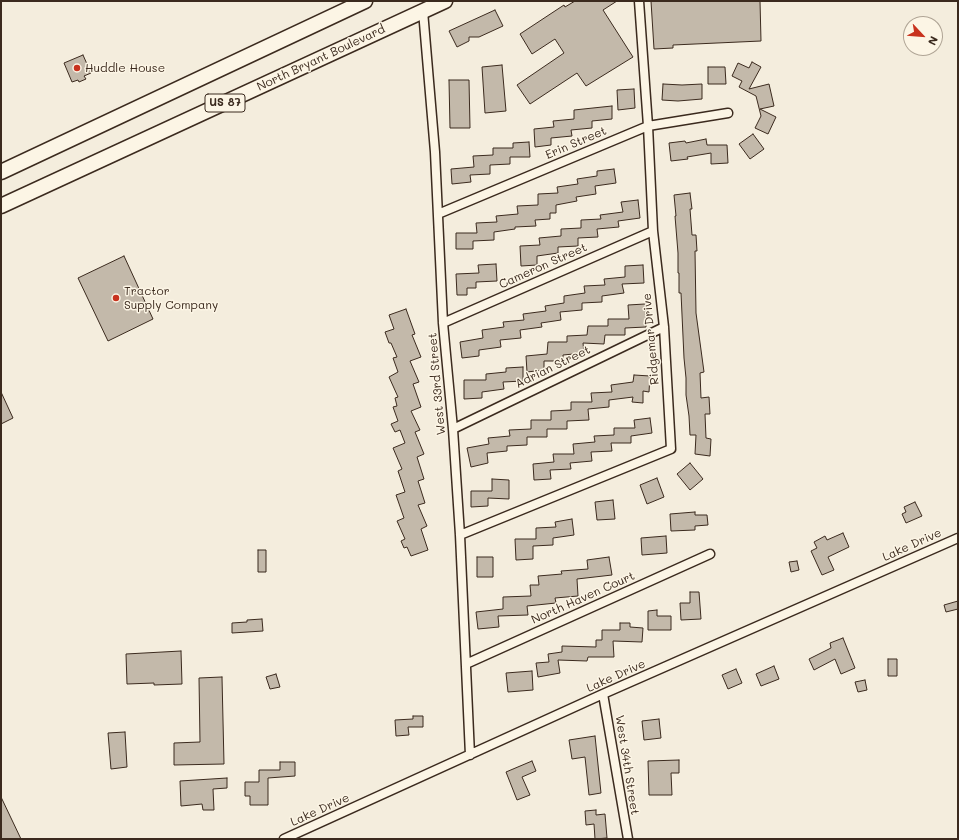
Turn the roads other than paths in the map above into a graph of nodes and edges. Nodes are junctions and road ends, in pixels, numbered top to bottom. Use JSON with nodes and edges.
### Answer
{"nodes":[{"id":1,"x":365,"y":1,"type":"edge"},
{"id":2,"x":445,"y":1,"type":"edge"},
{"id":3,"x":640,"y":1,"type":"edge"},
{"id":4,"x":423,"y":6,"type":"edge"},
{"id":5,"x":728,"y":112,"type":"dead end"},
{"id":6,"x":648,"y":126,"type":"junction"},
{"id":7,"x":1,"y":172,"type":"edge"},
{"id":8,"x":1,"y":206,"type":"edge"},
{"id":9,"x":438,"y":214,"type":"junction"},
{"id":10,"x":653,"y":231,"type":"junction"},
{"id":11,"x":443,"y":323,"type":"junction"},
{"id":12,"x":664,"y":327,"type":"junction"},
{"id":13,"x":453,"y":429,"type":"junction"},
{"id":14,"x":460,"y":535,"type":"junction"},
{"id":15,"x":958,"y":538,"type":"edge"},
{"id":16,"x":710,"y":554,"type":"dead end"},
{"id":17,"x":466,"y":664,"type":"junction"},
{"id":18,"x":603,"y":694,"type":"junction"},
{"id":19,"x":470,"y":755,"type":"junction"},
{"id":20,"x":284,"y":839,"type":"edge"},
{"id":21,"x":628,"y":839,"type":"edge"}],
"edges":[{"from":1,"to":7,"type":"highway","number":"US 87"},
{"from":2,"to":4,"type":"highway","name":"North Bryant Boulevard","number":"US 87"},
{"from":3,"to":6,"type":"street","name":"Ridgemar Drive"},
{"from":4,"to":8,"type":"highway","name":"North Bryant Boulevard","number":"US 87"},
{"from":4,"to":9,"type":"street","name":"West 33rd Street"},
{"from":5,"to":6,"type":"street","name":"Erin Street"},
{"from":6,"to":9,"type":"street","name":"Erin Street"},
{"from":6,"to":10,"type":"street","name":"Ridgemar Drive"},
{"from":9,"to":11,"type":"street","name":"West 33rd Street"},
{"from":10,"to":11,"type":"street","name":"Cameron Street"},
{"from":10,"to":12,"type":"street","name":"Ridgemar Drive"},
{"from":11,"to":13,"type":"street","name":"West 33rd Street"},
{"from":12,"to":13,"type":"street","name":"Adrian Street"},
{"from":12,"to":14,"type":"street","name":"Ridgemar Drive"},
{"from":13,"to":14,"type":"street","name":"West 33rd Street"},
{"from":14,"to":17,"type":"street","name":"West 33rd Street"},
{"from":15,"to":18,"type":"street","name":"Lake Drive"},
{"from":16,"to":17,"type":"street","name":"North Haven Court"},
{"from":17,"to":19,"type":"street","name":"West 33rd Street"},
{"from":18,"to":19,"type":"street","name":"Lake Drive"},
{"from":18,"to":21,"type":"street","name":"West 34th Street"},
{"from":19,"to":20,"type":"street","name":"Lake Drive"}]}
